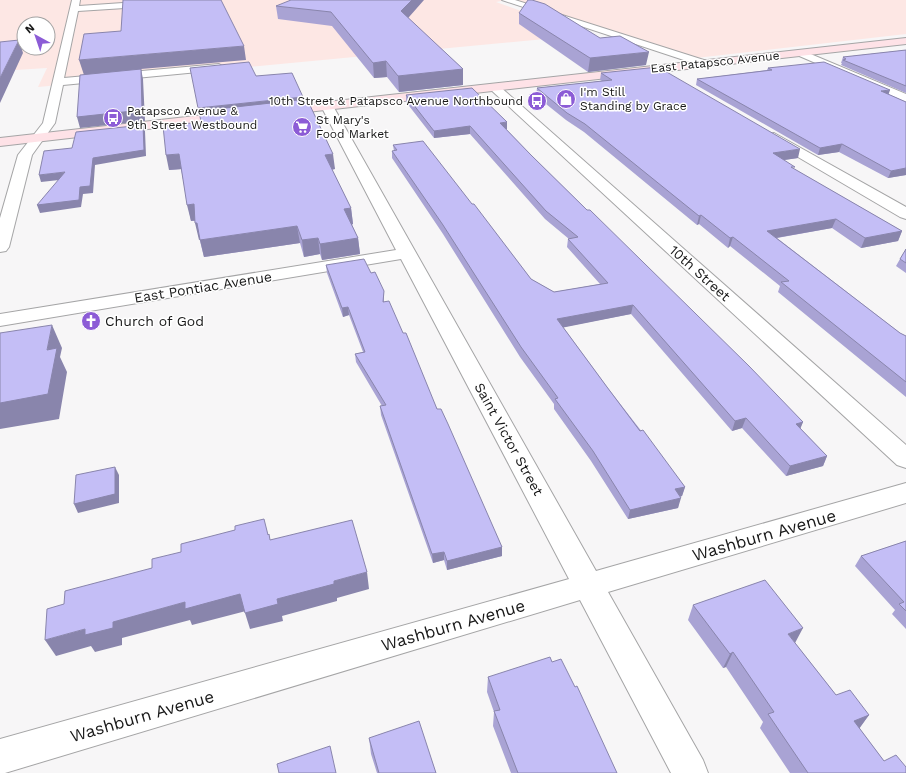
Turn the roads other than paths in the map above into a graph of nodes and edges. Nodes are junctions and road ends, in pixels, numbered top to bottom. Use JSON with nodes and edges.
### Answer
{"nodes":[{"id":1,"x":203,"y":0,"type":"edge"},
{"id":2,"x":506,"y":0,"type":"edge"},
{"id":3,"x":75,"y":5,"type":"edge"},
{"id":4,"x":906,"y":41,"type":"edge"},
{"id":5,"x":801,"y":53,"type":"junction"},
{"id":6,"x":703,"y":64,"type":"junction"},
{"id":7,"x":233,"y":65,"type":"edge"},
{"id":8,"x":658,"y":68,"type":"junction"},
{"id":9,"x":679,"y":81,"type":"edge"},
{"id":10,"x":57,"y":82,"type":"junction"},
{"id":11,"x":494,"y":87,"type":"junction"},
{"id":12,"x":906,"y":98,"type":"edge"},
{"id":13,"x":327,"y":106,"type":"junction"},
{"id":14,"x":272,"y":112,"type":"edge"},
{"id":15,"x":240,"y":115,"type":"edge"},
{"id":16,"x":762,"y":129,"type":"edge"},
{"id":17,"x":37,"y":138,"type":"junction"},
{"id":18,"x":0,"y":142,"type":"edge"},
{"id":19,"x":906,"y":214,"type":"edge"},
{"id":20,"x":0,"y":247,"type":"edge"},
{"id":21,"x":407,"y":253,"type":"junction"},
{"id":22,"x":0,"y":320,"type":"edge"},
{"id":23,"x":906,"y":459,"type":"edge"},
{"id":24,"x":906,"y":493,"type":"edge"},
{"id":25,"x":589,"y":586,"type":"junction"},
{"id":26,"x":0,"y":757,"type":"edge"},
{"id":27,"x":690,"y":773,"type":"edge"}],
"edges":[{"from":1,"to":3,"type":"street"},
{"from":2,"to":6,"type":"street"},
{"from":3,"to":10,"type":"street"},
{"from":4,"to":5,"type":"main road","name":"East Patapsco Avenue"},
{"from":5,"to":6,"type":"main road","name":"East Patapsco Avenue"},
{"from":5,"to":12,"type":"street"},
{"from":6,"to":8,"type":"main road","name":"East Patapsco Avenue"},
{"from":7,"to":10,"type":"street"},
{"from":8,"to":9,"type":"street"},
{"from":8,"to":11,"type":"main road","name":"East Patapsco Avenue"},
{"from":10,"to":17,"type":"street"},
{"from":11,"to":13,"type":"main road","name":"East Patapsco Avenue"},
{"from":11,"to":23,"type":"street","name":"10th Street"},
{"from":13,"to":14,"type":"main road","name":"East Patapsco Avenue"},
{"from":13,"to":21,"type":"street","name":"Saint Victor Street"},
{"from":15,"to":17,"type":"main road"},
{"from":16,"to":19,"type":"street"},
{"from":17,"to":18,"type":"main road"},
{"from":17,"to":20,"type":"street"},
{"from":21,"to":22,"type":"street","name":"East Pontiac Avenue"},
{"from":21,"to":25,"type":"street","name":"Saint Victor Street"},
{"from":24,"to":25,"type":"street","name":"Washburn Avenue"},
{"from":25,"to":26,"type":"street","name":"Washburn Avenue"},
{"from":25,"to":27,"type":"street","name":"Saint Victor Street"}]}
